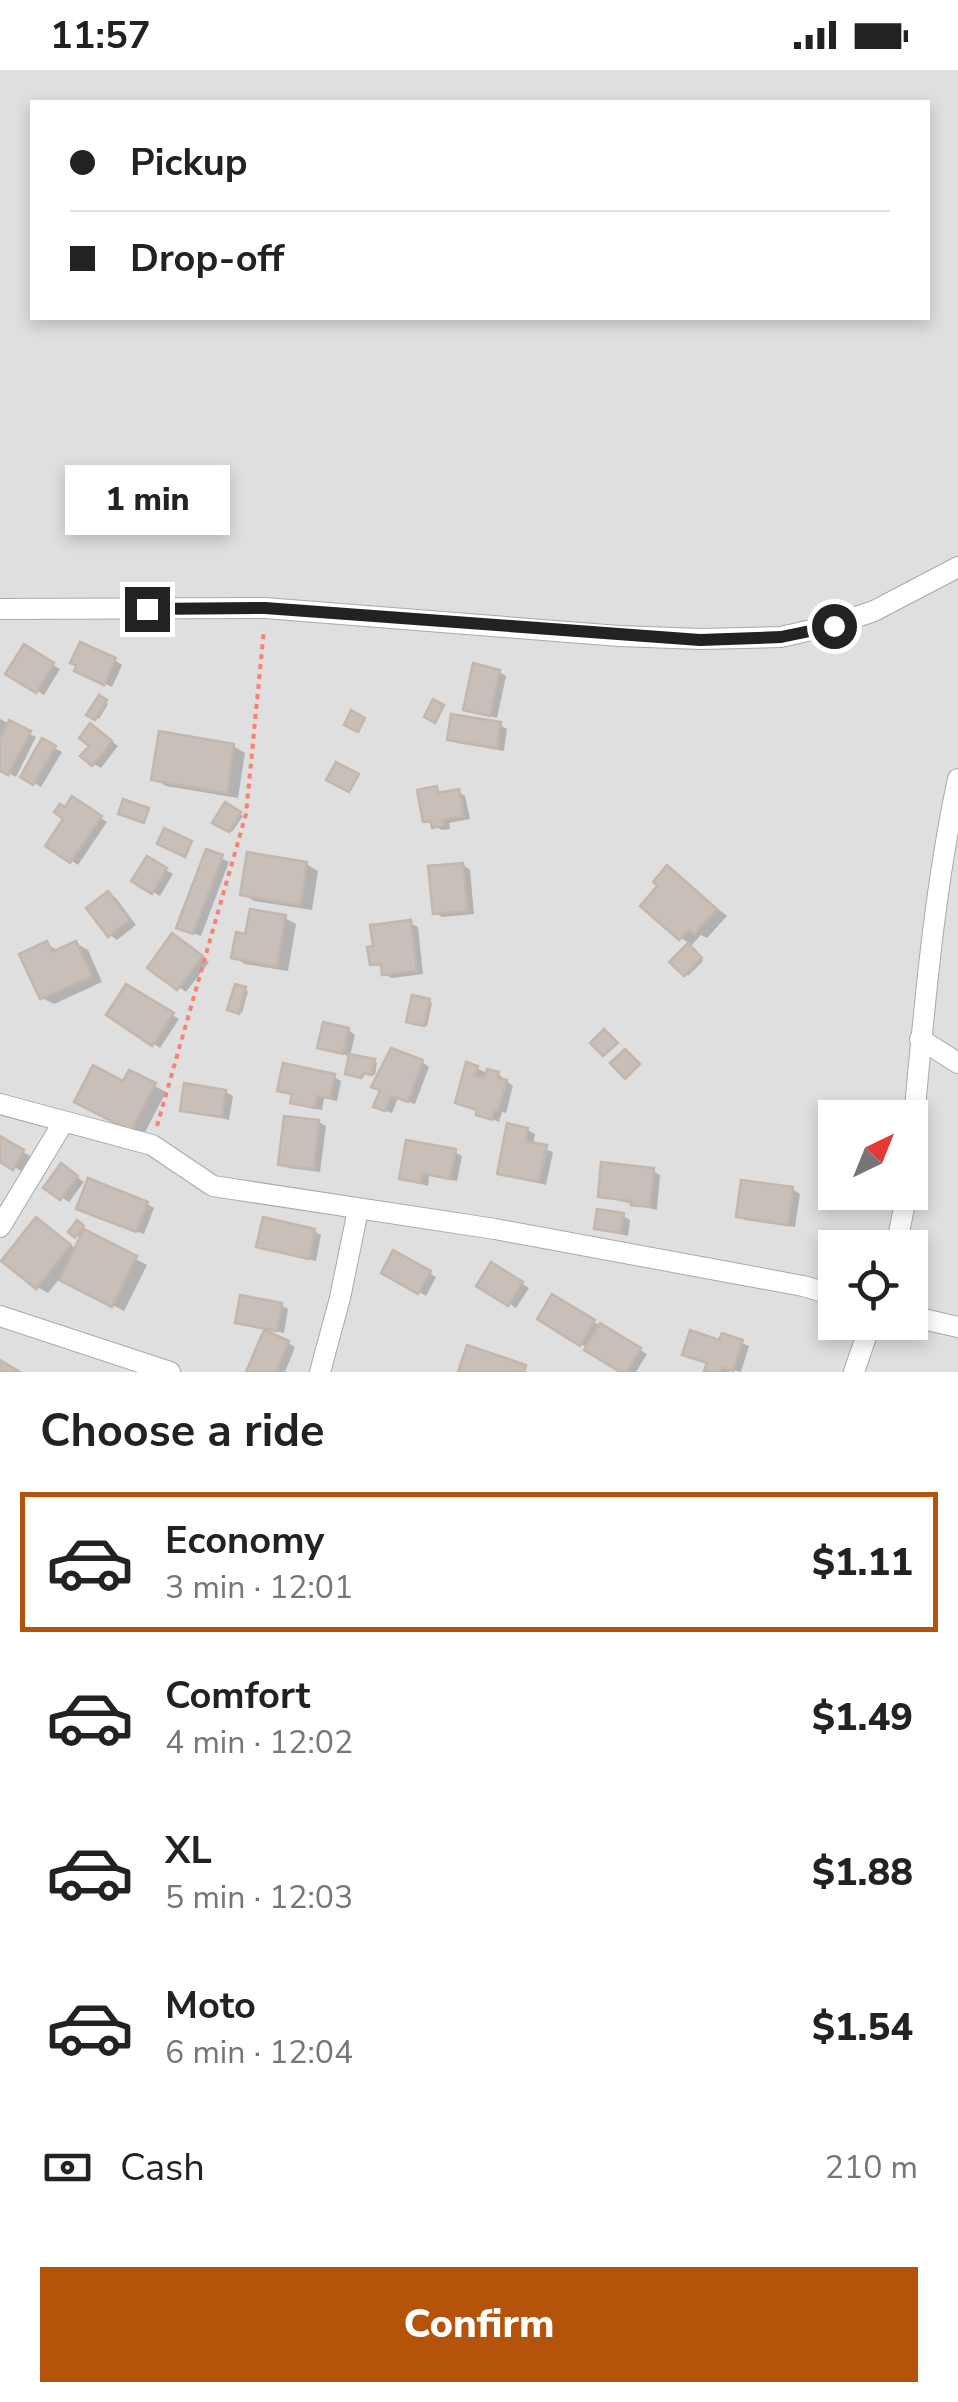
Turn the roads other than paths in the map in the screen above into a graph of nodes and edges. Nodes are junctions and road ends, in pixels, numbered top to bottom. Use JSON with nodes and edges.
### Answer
{"nodes":[{"id":1,"x":958,"y":566,"type":"edge"},
{"id":2,"x":0,"y":609,"type":"edge"},
{"id":3,"x":958,"y":779,"type":"edge"},
{"id":4,"x":920,"y":1039,"type":"junction"},
{"id":5,"x":958,"y":1063,"type":"edge"},
{"id":6,"x":915,"y":1100,"type":"edge"},
{"id":7,"x":0,"y":1104,"type":"edge"},
{"id":8,"x":63,"y":1124,"type":"junction"},
{"id":9,"x":358,"y":1210,"type":"junction"},
{"id":10,"x":0,"y":1227,"type":"edge"},
{"id":11,"x":818,"y":1291,"type":"edge"},
{"id":12,"x":0,"y":1316,"type":"edge"},
{"id":13,"x":928,"y":1320,"type":"edge"},
{"id":14,"x":958,"y":1327,"type":"edge"},
{"id":15,"x":865,"y":1340,"type":"edge"},
{"id":16,"x":170,"y":1372,"type":"edge"},
{"id":17,"x":320,"y":1372,"type":"edge"},
{"id":18,"x":854,"y":1372,"type":"edge"}],
"edges":[{"from":1,"to":2,"type":"street"},
{"from":3,"to":4,"type":"street"},
{"from":4,"to":5,"type":"street"},
{"from":4,"to":6,"type":"street"},
{"from":7,"to":8,"type":"street"},
{"from":8,"to":9,"type":"street"},
{"from":8,"to":10,"type":"street"},
{"from":9,"to":11,"type":"street"},
{"from":9,"to":17,"type":"street"},
{"from":12,"to":16,"type":"street"},
{"from":13,"to":14,"type":"street"},
{"from":15,"to":18,"type":"street"}]}
